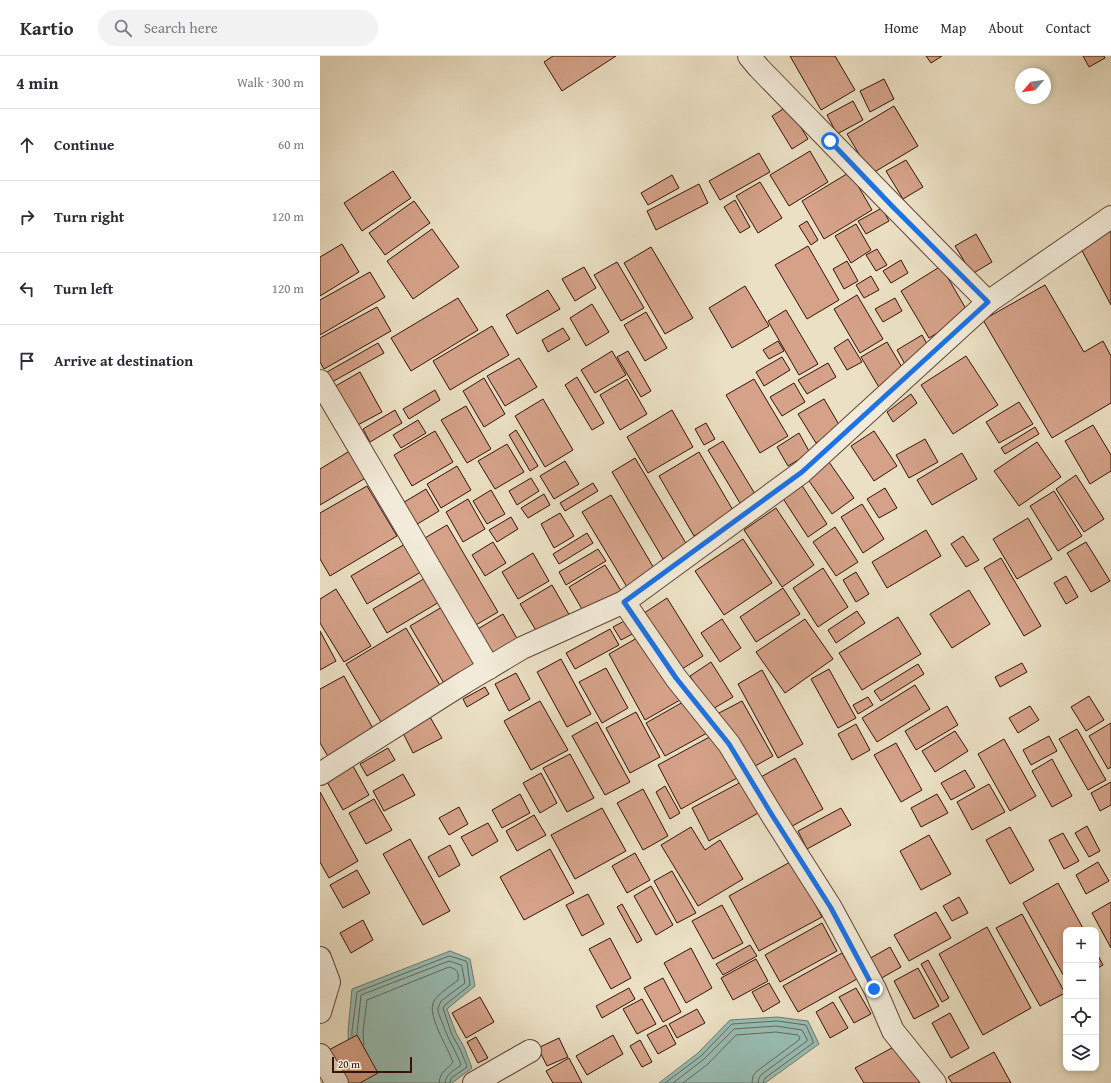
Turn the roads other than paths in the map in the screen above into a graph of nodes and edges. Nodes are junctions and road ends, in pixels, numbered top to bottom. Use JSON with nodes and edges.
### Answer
{"nodes":[{"id":1,"x":749,"y":56,"type":"edge"},
{"id":2,"x":1111,"y":217,"type":"edge"},
{"id":3,"x":988,"y":302,"type":"junction"},
{"id":4,"x":320,"y":381,"type":"edge"},
{"id":5,"x":624,"y":602,"type":"junction"},
{"id":6,"x":489,"y":668,"type":"junction"},
{"id":7,"x":320,"y":774,"type":"edge"},
{"id":8,"x":320,"y":958,"type":"edge"},
{"id":9,"x":320,"y":1012,"type":"edge"},
{"id":10,"x":530,"y":1051,"type":"dead end"},
{"id":11,"x":320,"y":1055,"type":"edge"},
{"id":12,"x":337,"y":1083,"type":"edge"},
{"id":13,"x":474,"y":1083,"type":"edge"},
{"id":14,"x":935,"y":1083,"type":"edge"}],
"edges":[{"from":1,"to":3,"type":"street"},
{"from":2,"to":3,"type":"street"},
{"from":3,"to":5,"type":"street"},
{"from":4,"to":6,"type":"street"},
{"from":5,"to":6,"type":"street"},
{"from":5,"to":14,"type":"street"},
{"from":6,"to":7,"type":"street"},
{"from":8,"to":9,"type":"street"},
{"from":10,"to":13,"type":"street"},
{"from":11,"to":12,"type":"street"}]}
